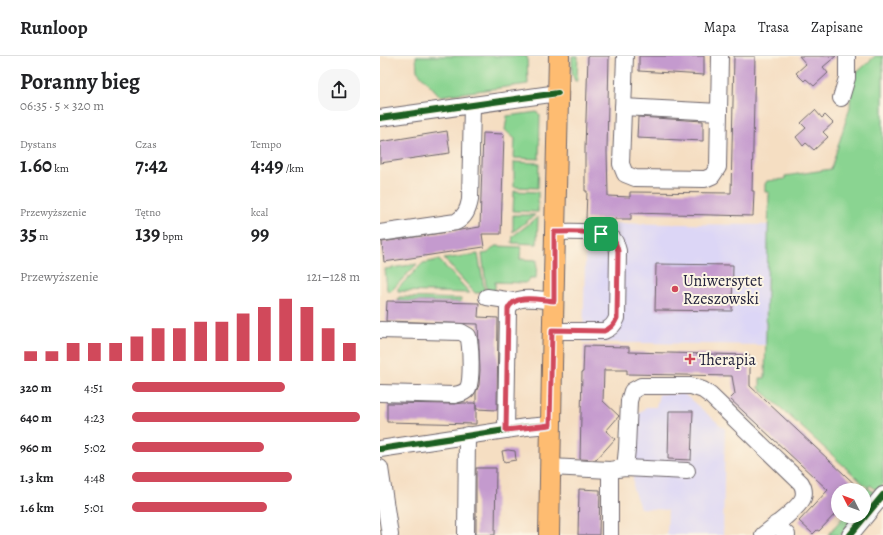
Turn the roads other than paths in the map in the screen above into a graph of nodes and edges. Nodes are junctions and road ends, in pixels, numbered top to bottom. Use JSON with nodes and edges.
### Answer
{"nodes":[{"id":1,"x":559,"y":56,"type":"edge"},
{"id":2,"x":625,"y":56,"type":"edge"},
{"id":3,"x":720,"y":56,"type":"edge"},
{"id":4,"x":847,"y":56,"type":"edge"},
{"id":5,"x":558,"y":93,"type":"junction"},
{"id":6,"x":842,"y":98,"type":"dead end"},
{"id":7,"x":472,"y":105,"type":"junction"},
{"id":8,"x":623,"y":107,"type":"junction"},
{"id":9,"x":719,"y":112,"type":"junction"},
{"id":10,"x":380,"y":118,"type":"edge"},
{"id":11,"x":554,"y":232,"type":"junction"},
{"id":12,"x":380,"y":233,"type":"edge"},
{"id":13,"x":487,"y":297,"type":"dead end"},
{"id":14,"x":513,"y":301,"type":"junction"},
{"id":15,"x":554,"y":301,"type":"junction"},
{"id":16,"x":380,"y":330,"type":"edge"},
{"id":17,"x":552,"y":330,"type":"junction"},
{"id":18,"x":380,"y":393,"type":"edge"},
{"id":19,"x":550,"y":425,"type":"junction"},
{"id":20,"x":506,"y":430,"type":"junction"},
{"id":21,"x":467,"y":435,"type":"junction"},
{"id":22,"x":380,"y":449,"type":"edge"},
{"id":23,"x":550,"y":466,"type":"junction"},
{"id":24,"x":380,"y":468,"type":"edge"},
{"id":25,"x":618,"y":469,"type":"junction"},
{"id":26,"x":688,"y":471,"type":"dead end"},
{"id":27,"x":883,"y":495,"type":"edge"},
{"id":28,"x":782,"y":530,"type":"edge"},
{"id":29,"x":390,"y":535,"type":"edge"},
{"id":30,"x":466,"y":535,"type":"edge"},
{"id":31,"x":549,"y":535,"type":"edge"},
{"id":32,"x":610,"y":535,"type":"edge"},
{"id":33,"x":763,"y":535,"type":"edge"},
{"id":34,"x":850,"y":535,"type":"edge"}],
"edges":[{"from":1,"to":5,"type":"main road"},
{"from":2,"to":8,"type":"street"},
{"from":3,"to":9,"type":"street"},
{"from":4,"to":6,"type":"street"},
{"from":5,"to":7,"type":"street"},
{"from":5,"to":11,"type":"main road"},
{"from":7,"to":10,"type":"street"},
{"from":7,"to":12,"type":"street"},
{"from":8,"to":9,"type":"street"},
{"from":8,"to":9,"type":"street"},
{"from":11,"to":15,"type":"main road"},
{"from":11,"to":17,"type":"street"},
{"from":13,"to":14,"type":"street"},
{"from":14,"to":15,"type":"street"},
{"from":14,"to":20,"type":"street"},
{"from":15,"to":17,"type":"main road"},
{"from":16,"to":18,"type":"street"},
{"from":17,"to":19,"type":"main road"},
{"from":19,"to":20,"type":"street"},
{"from":19,"to":23,"type":"main road"},
{"from":20,"to":21,"type":"street"},
{"from":21,"to":22,"type":"street"},
{"from":21,"to":30,"type":"street"},
{"from":23,"to":25,"type":"street"},
{"from":23,"to":31,"type":"main road"},
{"from":24,"to":29,"type":"street"},
{"from":25,"to":26,"type":"street"},
{"from":25,"to":28,"type":"street"},
{"from":25,"to":32,"type":"street"},
{"from":27,"to":34,"type":"street"},
{"from":28,"to":33,"type":"street"}]}
